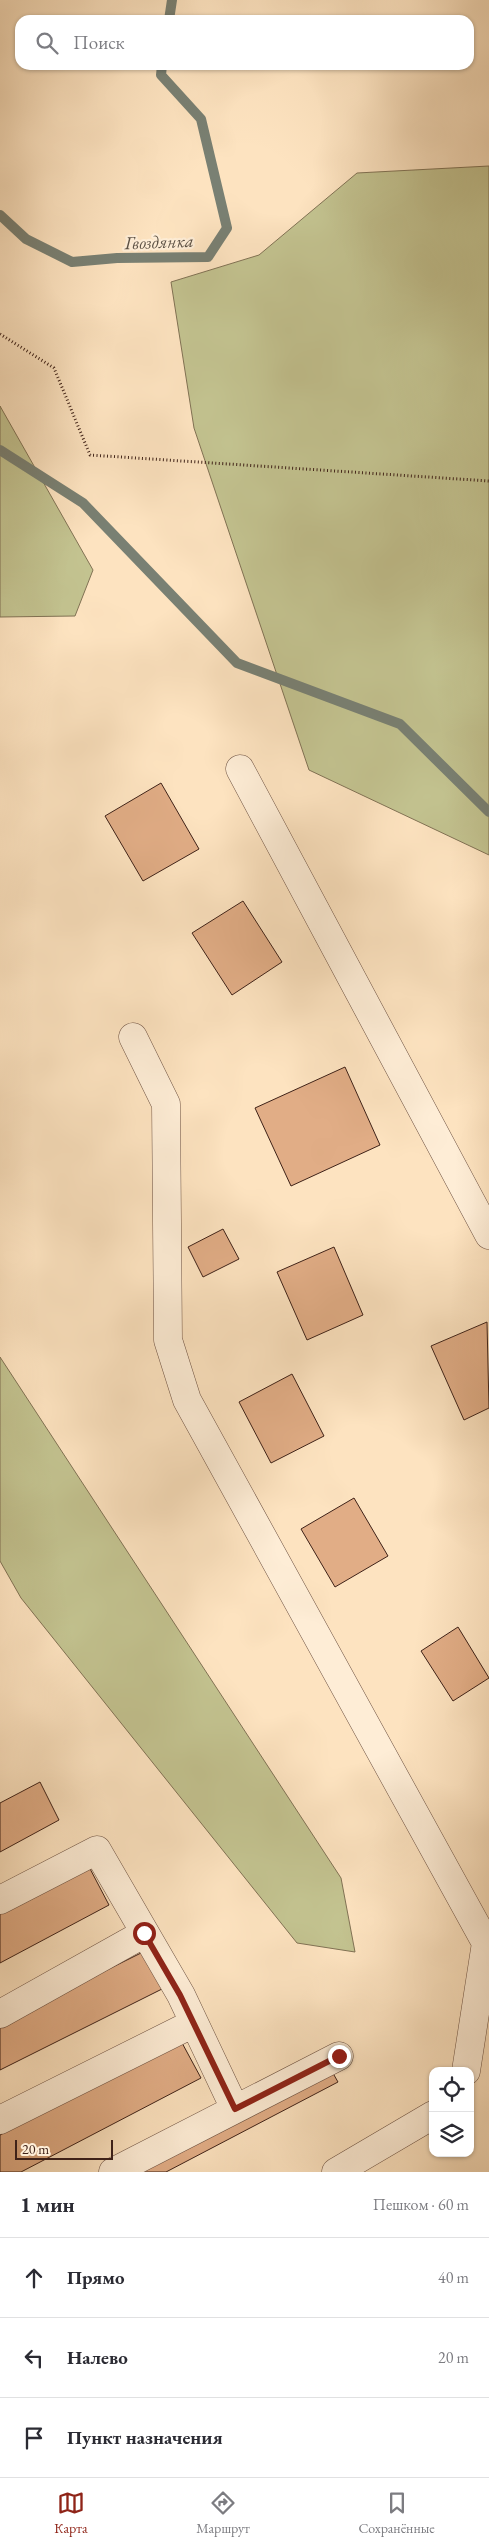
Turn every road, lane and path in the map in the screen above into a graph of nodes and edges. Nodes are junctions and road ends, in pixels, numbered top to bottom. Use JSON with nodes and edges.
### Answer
{"nodes":[{"id":1,"x":0,"y":334,"type":"edge"},
{"id":2,"x":489,"y":481,"type":"edge"},
{"id":3,"x":240,"y":769,"type":"dead end"},
{"id":4,"x":133,"y":1037,"type":"dead end"},
{"id":5,"x":489,"y":1235,"type":"edge"},
{"id":6,"x":0,"y":1900,"type":"edge"},
{"id":7,"x":144,"y":1933,"type":"junction"},
{"id":8,"x":0,"y":2014,"type":"edge"},
{"id":9,"x":194,"y":2023,"type":"junction"},
{"id":10,"x":339,"y":2056,"type":"dead end"},
{"id":11,"x":467,"y":2067,"type":"edge"},
{"id":12,"x":235,"y":2109,"type":"junction"},
{"id":13,"x":429,"y":2117,"type":"edge"},
{"id":14,"x":0,"y":2120,"type":"edge"},
{"id":15,"x":113,"y":2172,"type":"edge"},
{"id":16,"x":336,"y":2172,"type":"edge"}],
"edges":[{"from":1,"to":2,"type":"path"},
{"from":3,"to":5,"type":"street"},
{"from":4,"to":11,"type":"street"},
{"from":6,"to":7,"type":"street"},
{"from":7,"to":8,"type":"street"},
{"from":7,"to":9,"type":"street"},
{"from":9,"to":12,"type":"street"},
{"from":9,"to":14,"type":"street"},
{"from":10,"to":12,"type":"street"},
{"from":12,"to":15,"type":"street"},
{"from":13,"to":16,"type":"street"}]}
